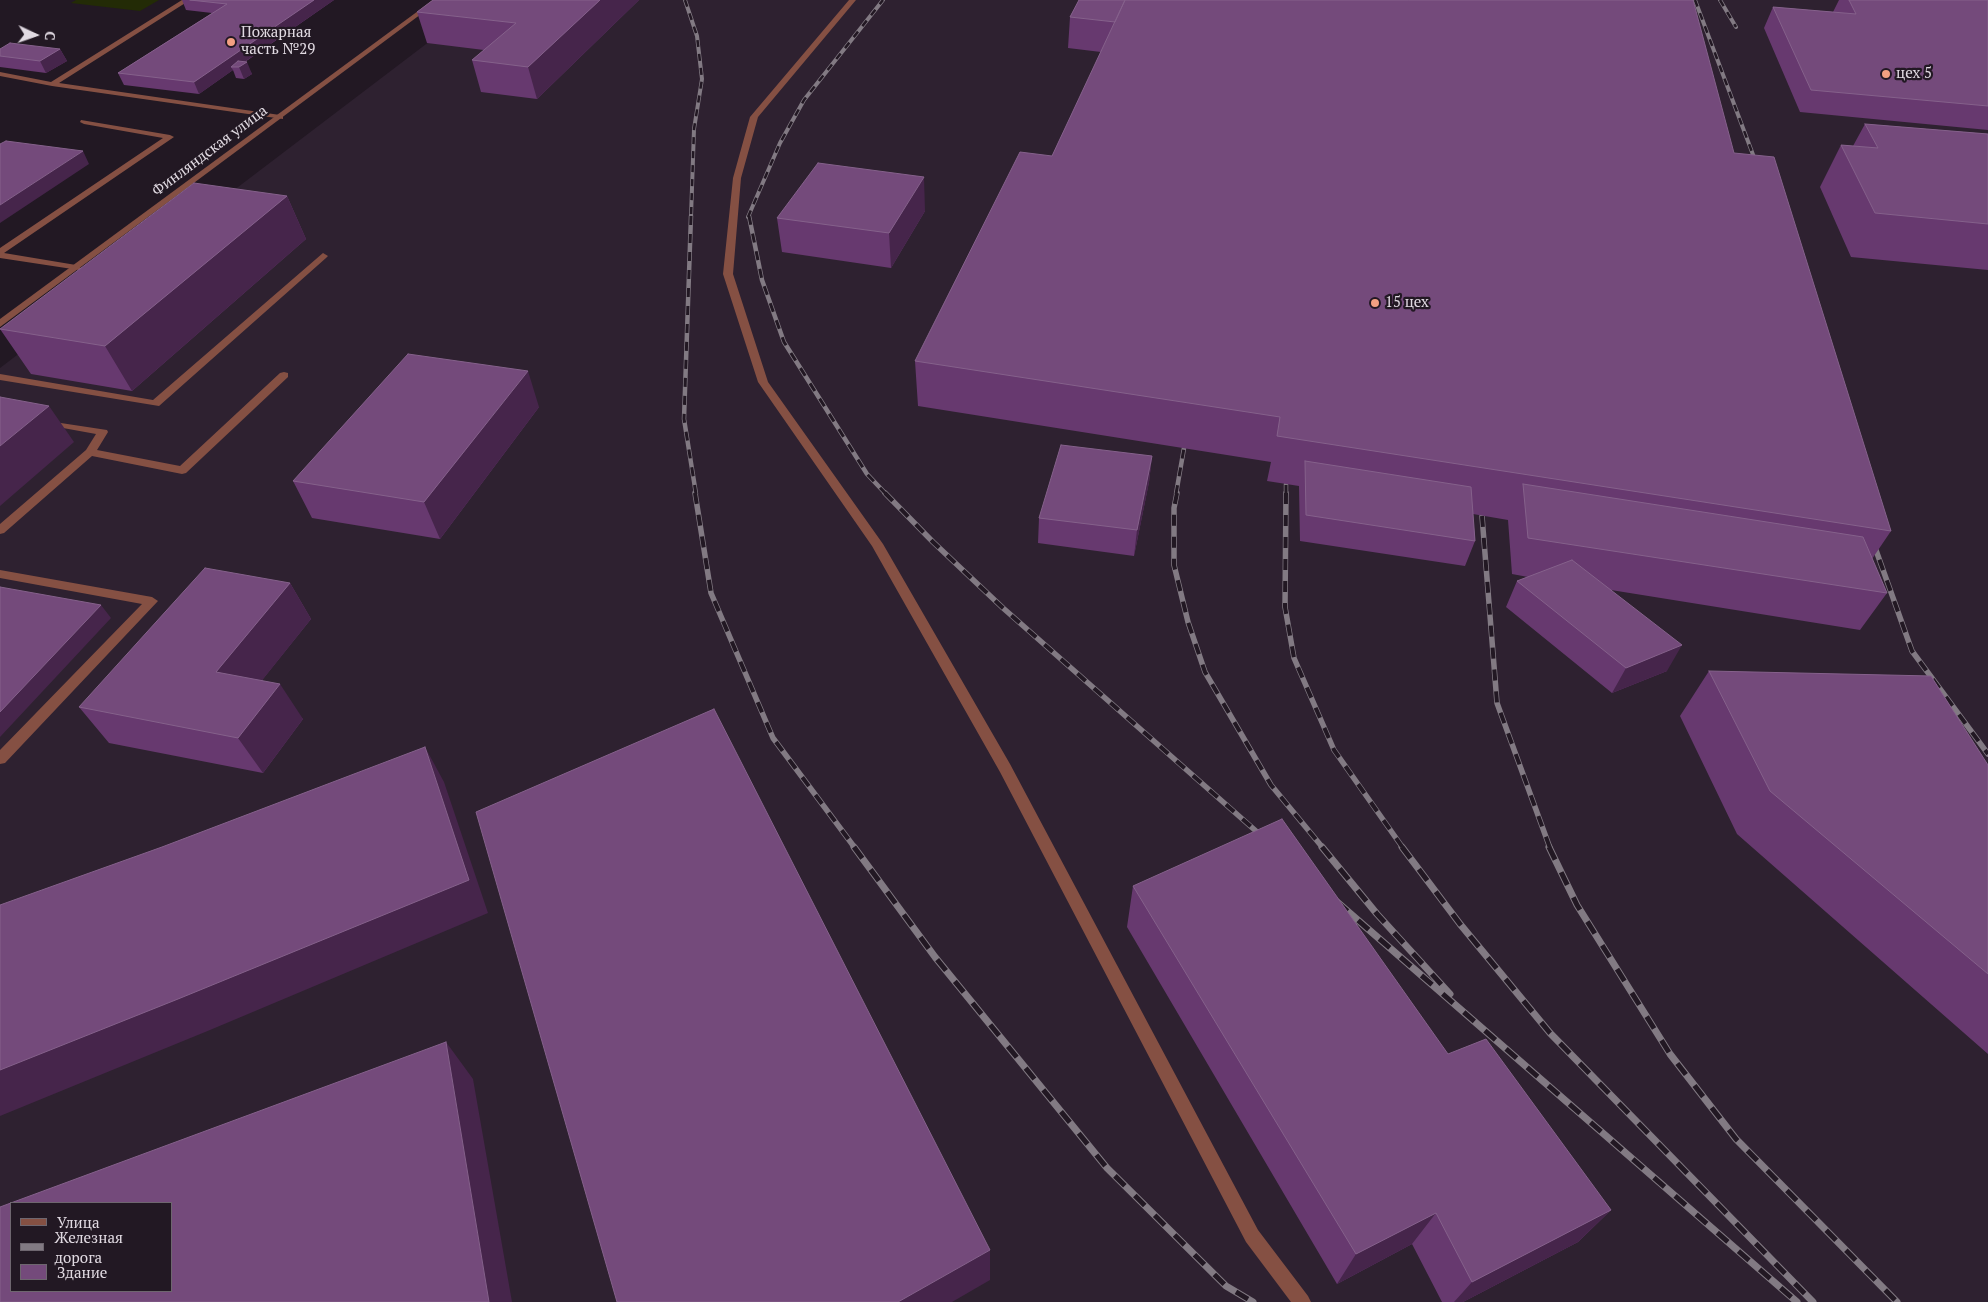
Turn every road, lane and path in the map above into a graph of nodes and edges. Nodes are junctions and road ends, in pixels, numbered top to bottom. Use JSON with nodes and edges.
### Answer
{"nodes":[{"id":1,"x":187,"y":0,"type":"edge"},
{"id":2,"x":437,"y":0,"type":"edge"},
{"id":3,"x":853,"y":0,"type":"edge"},
{"id":4,"x":0,"y":74,"type":"edge"},
{"id":5,"x":52,"y":84,"type":"junction"},
{"id":6,"x":280,"y":117,"type":"junction"},
{"id":7,"x":84,"y":122,"type":"dead end"},
{"id":8,"x":0,"y":253,"type":"edge"},
{"id":9,"x":323,"y":256,"type":"dead end"},
{"id":10,"x":76,"y":268,"type":"junction"},
{"id":11,"x":0,"y":324,"type":"edge"},
{"id":12,"x":284,"y":375,"type":"dead end"},
{"id":13,"x":0,"y":378,"type":"edge"},
{"id":14,"x":38,"y":420,"type":"edge"},
{"id":15,"x":90,"y":452,"type":"junction"},
{"id":16,"x":0,"y":530,"type":"edge"},
{"id":17,"x":0,"y":574,"type":"edge"},
{"id":18,"x":0,"y":759,"type":"edge"},
{"id":19,"x":1302,"y":1302,"type":"edge"}],
"edges":[{"from":1,"to":5,"type":"street"},
{"from":2,"to":6,"type":"street","name":"Финляндская улица"},
{"from":3,"to":19,"type":"street"},
{"from":4,"to":5,"type":"street"},
{"from":5,"to":6,"type":"street"},
{"from":6,"to":10,"type":"street","name":"Финляндская улица"},
{"from":7,"to":8,"type":"street"},
{"from":8,"to":10,"type":"street"},
{"from":9,"to":13,"type":"street"},
{"from":10,"to":11,"type":"street","name":"Финляндская улица"},
{"from":12,"to":15,"type":"street"},
{"from":14,"to":15,"type":"street"},
{"from":15,"to":16,"type":"street"},
{"from":17,"to":18,"type":"street"}]}
